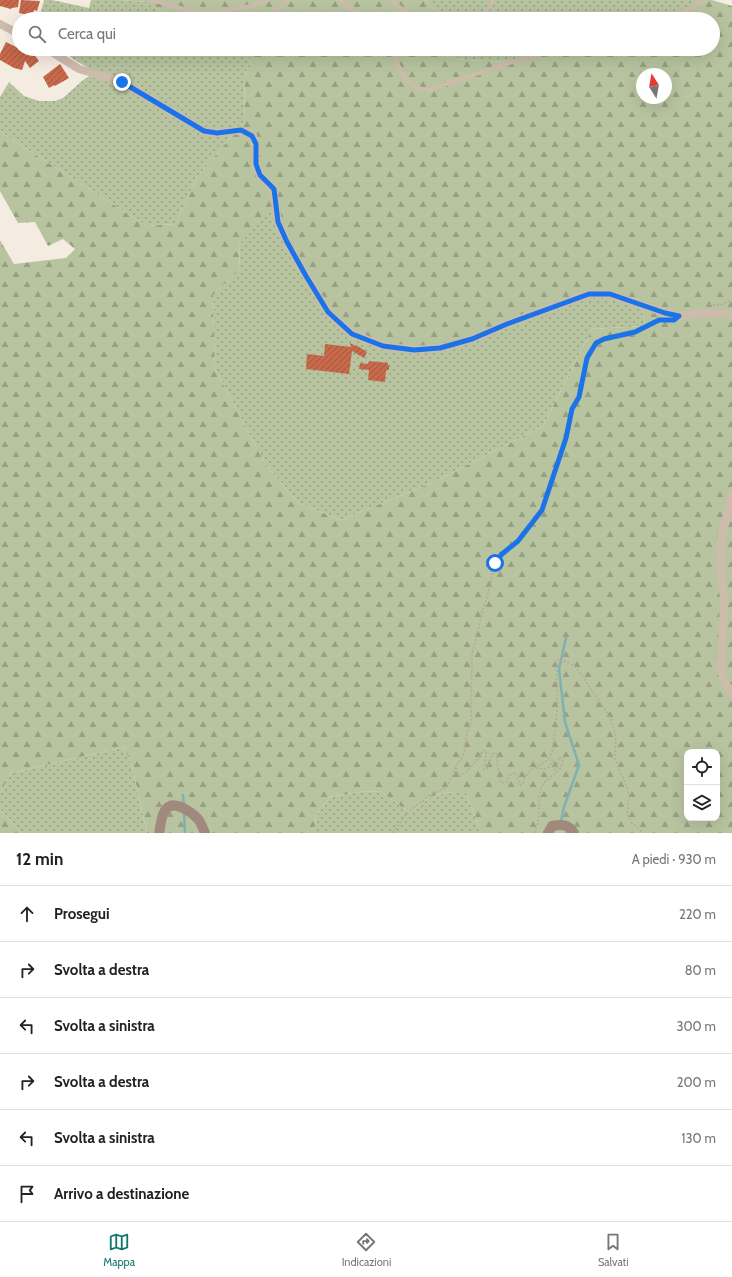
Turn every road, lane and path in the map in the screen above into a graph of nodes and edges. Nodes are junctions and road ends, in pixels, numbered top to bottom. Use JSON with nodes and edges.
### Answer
{"nodes":[{"id":1,"x":150,"y":0,"type":"edge"},
{"id":2,"x":268,"y":0,"type":"edge"},
{"id":3,"x":287,"y":0,"type":"edge"},
{"id":4,"x":340,"y":0,"type":"edge"},
{"id":5,"x":390,"y":0,"type":"edge"},
{"id":6,"x":492,"y":0,"type":"edge"},
{"id":7,"x":700,"y":0,"type":"edge"},
{"id":8,"x":202,"y":12,"type":"joint"},
{"id":9,"x":273,"y":12,"type":"edge"},
{"id":10,"x":356,"y":12,"type":"edge"},
{"id":11,"x":406,"y":12,"type":"edge"},
{"id":12,"x":486,"y":12,"type":"edge"},
{"id":13,"x":679,"y":12,"type":"edge"},
{"id":14,"x":0,"y":24,"type":"edge"},
{"id":15,"x":12,"y":30,"type":"edge"},
{"id":16,"x":59,"y":56,"type":"edge"},
{"id":17,"x":394,"y":56,"type":"edge"},
{"id":18,"x":535,"y":56,"type":"edge"},
{"id":19,"x":732,"y":314,"type":"edge"},
{"id":20,"x":666,"y":320,"type":"dead end"},
{"id":21,"x":732,"y":494,"type":"edge"},
{"id":22,"x":732,"y":693,"type":"edge"},
{"id":23,"x":456,"y":766,"type":"junction"},
{"id":24,"x":535,"y":768,"type":"junction"},
{"id":25,"x":550,"y":829,"type":"edge"},
{"id":26,"x":571,"y":830,"type":"edge"},
{"id":27,"x":159,"y":833,"type":"edge"},
{"id":28,"x":204,"y":833,"type":"edge"},
{"id":29,"x":393,"y":833,"type":"edge"},
{"id":30,"x":535,"y":833,"type":"edge"},
{"id":31,"x":643,"y":833,"type":"edge"}],
"edges":[{"from":1,"to":8,"type":"lane"},
{"from":2,"to":8,"type":"lane"},
{"from":3,"to":9,"type":"lane"},
{"from":4,"to":10,"type":"lane"},
{"from":5,"to":11,"type":"lane"},
{"from":6,"to":12,"type":"lane"},
{"from":7,"to":13,"type":"lane"},
{"from":14,"to":15,"type":"street"},
{"from":16,"to":19,"type":"street"},
{"from":17,"to":18,"type":"lane"},
{"from":20,"to":23,"type":"path"},
{"from":21,"to":22,"type":"street"},
{"from":23,"to":24,"type":"path"},
{"from":23,"to":29,"type":"path"},
{"from":24,"to":30,"type":"path"},
{"from":24,"to":31,"type":"path"},
{"from":25,"to":26,"type":"street"},
{"from":27,"to":28,"type":"street"}]}
